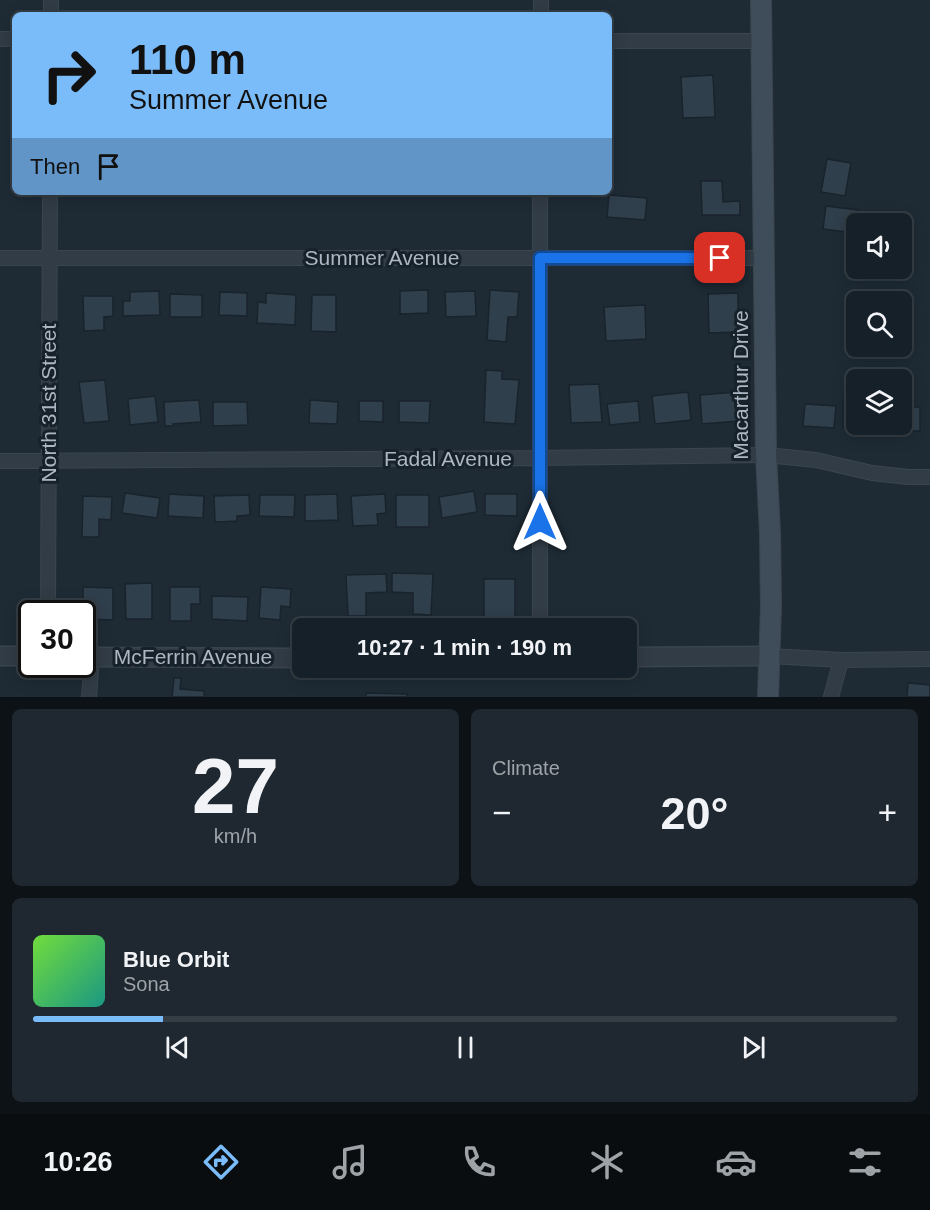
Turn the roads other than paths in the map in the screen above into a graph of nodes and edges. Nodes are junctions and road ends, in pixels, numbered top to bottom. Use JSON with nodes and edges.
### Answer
{"nodes":[{"id":1,"x":761,"y":0,"type":"edge"},
{"id":2,"x":612,"y":41,"type":"edge"},
{"id":3,"x":762,"y":41,"type":"junction"},
{"id":4,"x":50,"y":195,"type":"edge"},
{"id":5,"x":540,"y":195,"type":"edge"},
{"id":6,"x":0,"y":258,"type":"edge"},
{"id":7,"x":50,"y":258,"type":"junction"},
{"id":8,"x":540,"y":258,"type":"junction"},
{"id":9,"x":765,"y":258,"type":"junction"},
{"id":10,"x":766,"y":455,"type":"junction"},
{"id":11,"x":539,"y":458,"type":"junction"},
{"id":12,"x":0,"y":460,"type":"edge"},
{"id":13,"x":49,"y":461,"type":"junction"},
{"id":14,"x":930,"y":477,"type":"edge"},
{"id":15,"x":48,"y":600,"type":"edge"},
{"id":16,"x":540,"y":618,"type":"edge"},
{"id":17,"x":0,"y":656,"type":"edge"},
{"id":18,"x":18,"y":656,"type":"edge"},
{"id":19,"x":770,"y":656,"type":"junction"},
{"id":20,"x":96,"y":657,"type":"edge"},
{"id":21,"x":637,"y":657,"type":"edge"},
{"id":22,"x":292,"y":658,"type":"edge"},
{"id":23,"x":930,"y":659,"type":"edge"},
{"id":24,"x":841,"y":660,"type":"junction"},
{"id":25,"x":88,"y":678,"type":"edge"},
{"id":26,"x":89,"y":697,"type":"edge"},
{"id":27,"x":768,"y":697,"type":"edge"},
{"id":28,"x":831,"y":697,"type":"edge"}],
"edges":[{"from":1,"to":3,"type":"main road","name":"Macarthur Drive"},
{"from":2,"to":3,"type":"street"},
{"from":3,"to":9,"type":"main road","name":"Macarthur Drive"},
{"from":4,"to":7,"type":"street","name":"North 31st Street"},
{"from":5,"to":8,"type":"street"},
{"from":6,"to":7,"type":"street","name":"Summer Avenue"},
{"from":7,"to":8,"type":"street","name":"Summer Avenue"},
{"from":7,"to":13,"type":"street","name":"North 31st Street"},
{"from":8,"to":9,"type":"street","name":"Summer Avenue"},
{"from":8,"to":11,"type":"street"},
{"from":9,"to":10,"type":"main road","name":"Macarthur Drive"},
{"from":10,"to":11,"type":"street","name":"Fadal Avenue"},
{"from":10,"to":14,"type":"street","name":"Fadal Avenue"},
{"from":10,"to":19,"type":"main road","name":"Macarthur Drive"},
{"from":11,"to":13,"type":"street","name":"Fadal Avenue"},
{"from":11,"to":16,"type":"street"},
{"from":12,"to":13,"type":"street","name":"Fadal Avenue"},
{"from":13,"to":15,"type":"street","name":"North 31st Street"},
{"from":17,"to":18,"type":"street"},
{"from":19,"to":21,"type":"street"},
{"from":19,"to":24,"type":"street"},
{"from":19,"to":27,"type":"main road","name":"Macarthur Drive"},
{"from":20,"to":22,"type":"street","name":"McFerrin Avenue"},
{"from":23,"to":24,"type":"street"},
{"from":24,"to":28,"type":"street"},
{"from":25,"to":26,"type":"street"}]}
